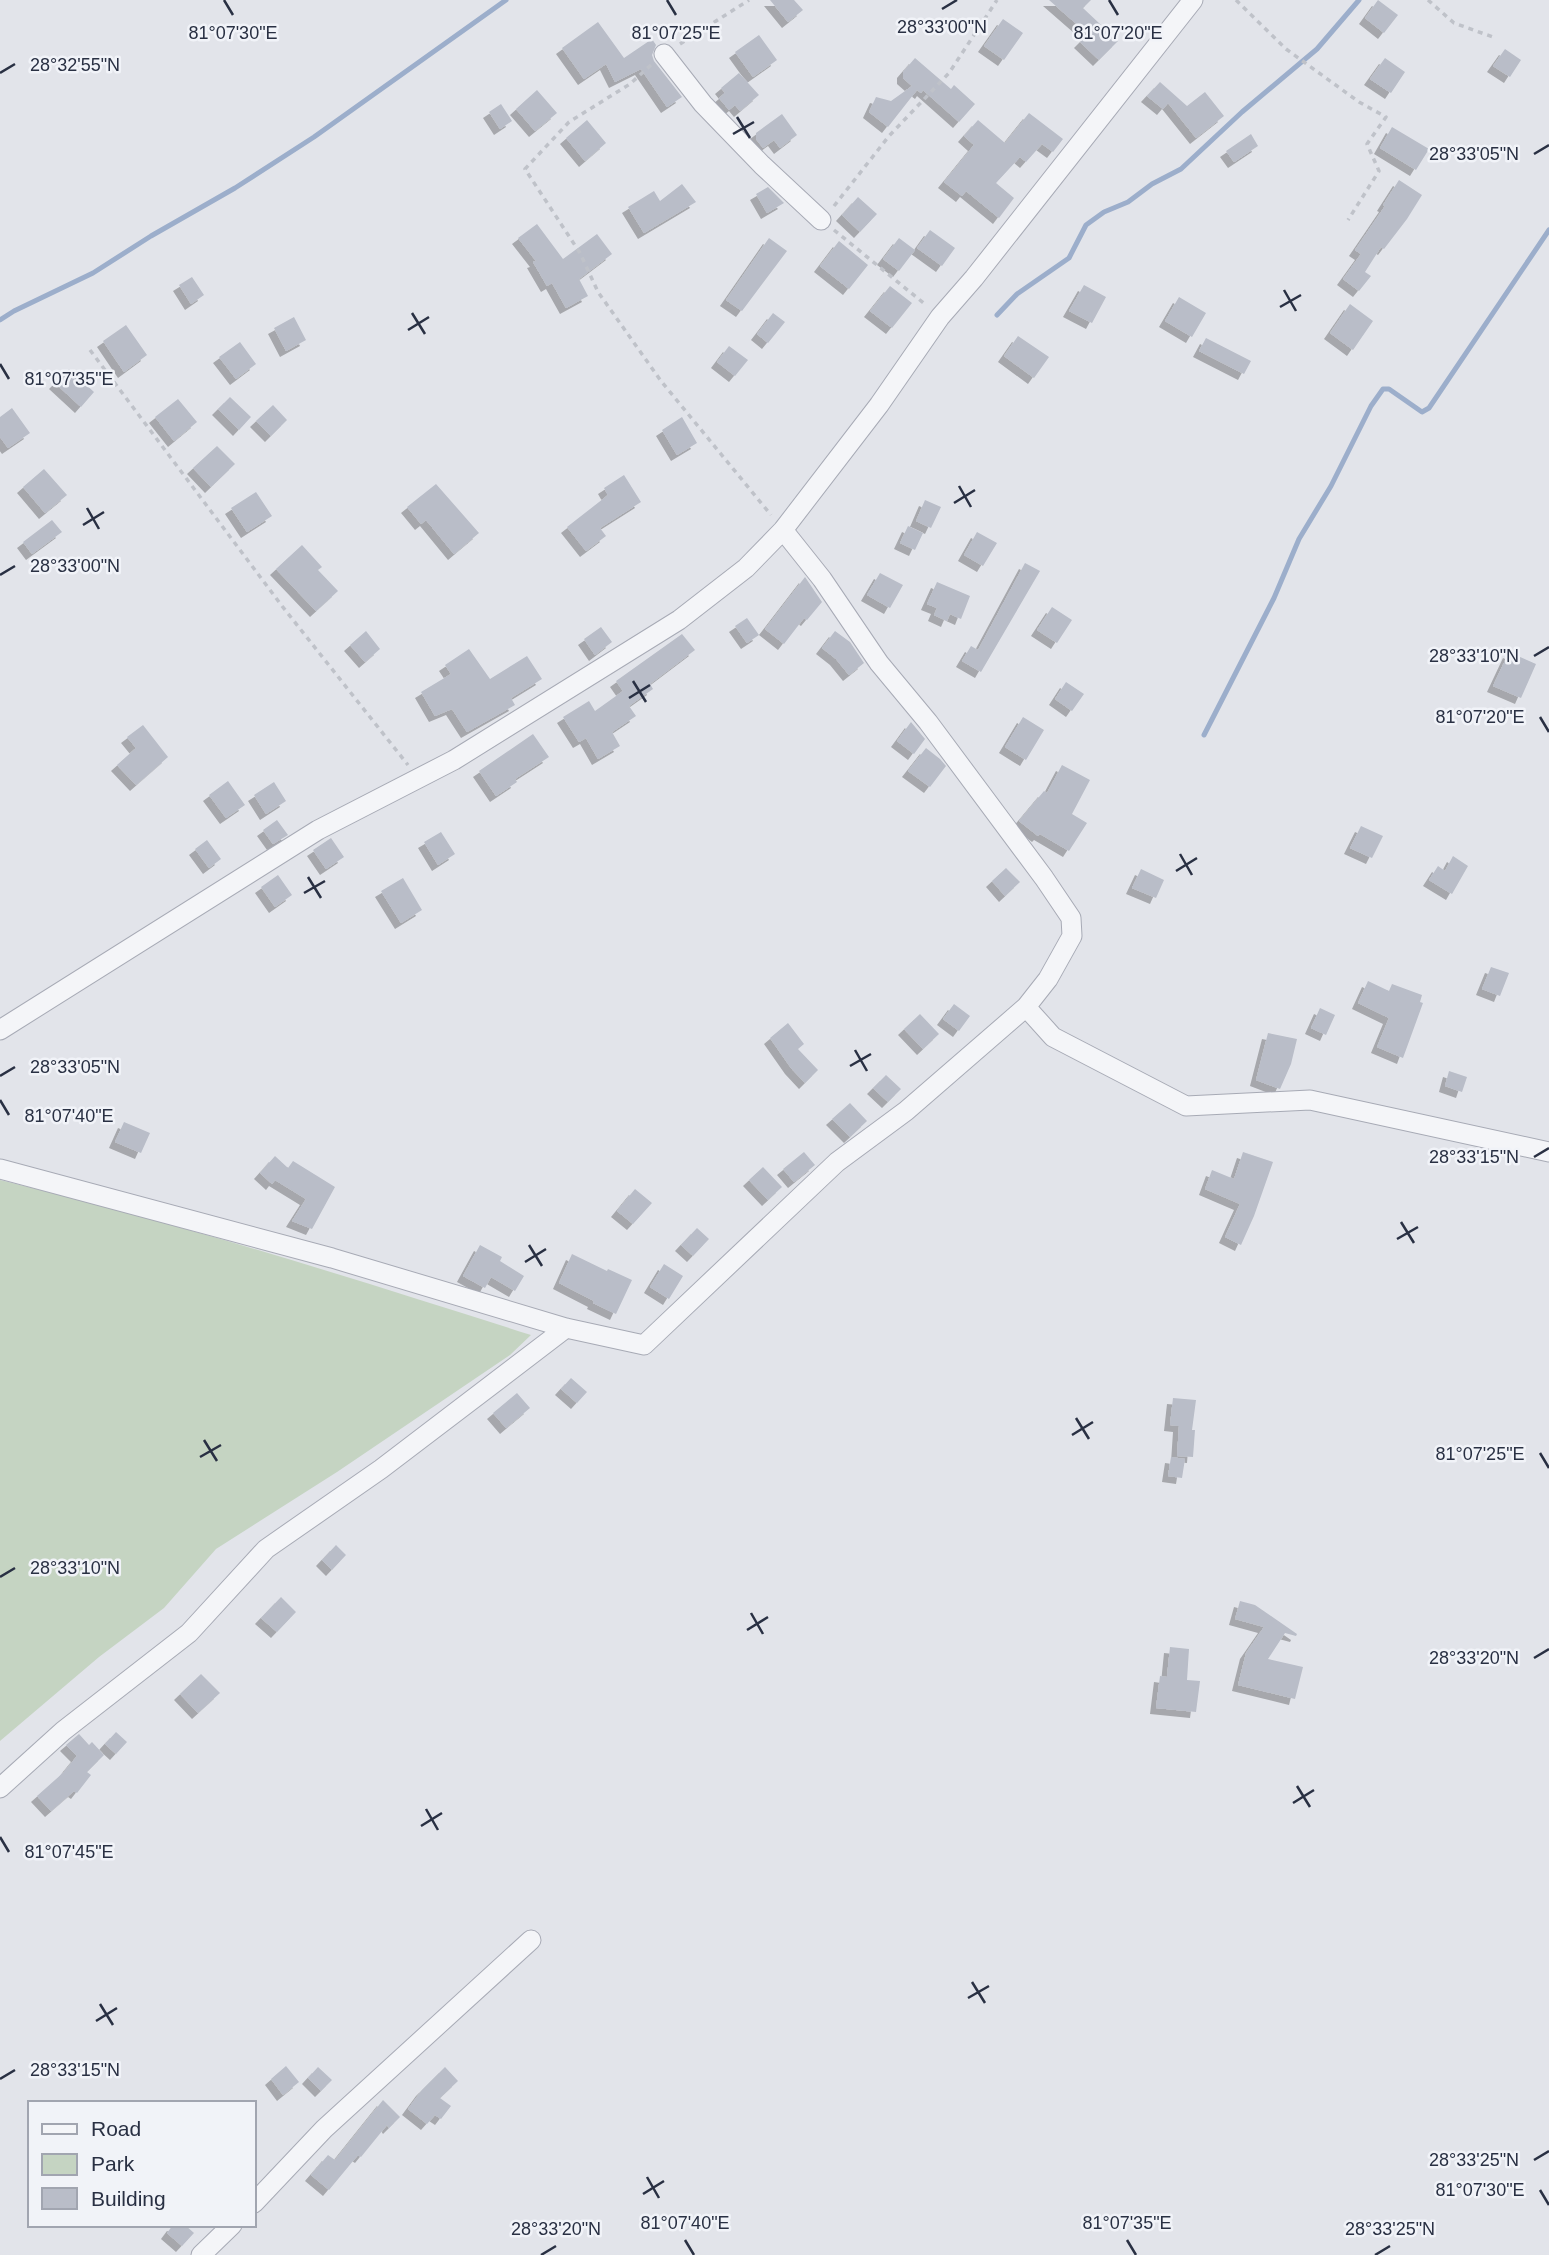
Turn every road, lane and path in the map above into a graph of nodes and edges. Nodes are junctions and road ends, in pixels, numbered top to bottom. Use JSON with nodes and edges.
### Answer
{"nodes":[{"id":1,"x":749,"y":0,"type":"edge"},
{"id":2,"x":997,"y":0,"type":"edge"},
{"id":3,"x":1193,"y":0,"type":"edge"},
{"id":4,"x":1236,"y":0,"type":"edge"},
{"id":5,"x":1428,"y":0,"type":"edge"},
{"id":6,"x":1493,"y":37,"type":"dead end"},
{"id":7,"x":664,"y":54,"type":"junction"},
{"id":8,"x":821,"y":220,"type":"junction"},
{"id":9,"x":1348,"y":220,"type":"dead end"},
{"id":10,"x":940,"y":317,"type":"junction"},
{"id":11,"x":90,"y":350,"type":"dead end"},
{"id":12,"x":783,"y":530,"type":"junction"},
{"id":13,"x":418,"y":777,"type":"junction"},
{"id":14,"x":1026,"y":1007,"type":"junction"},
{"id":15,"x":0,"y":1030,"type":"edge"},
{"id":16,"x":1549,"y":1152,"type":"edge"},
{"id":17,"x":0,"y":1168,"type":"edge"},
{"id":18,"x":566,"y":1328,"type":"junction"},
{"id":19,"x":0,"y":1788,"type":"edge"},
{"id":20,"x":531,"y":1940,"type":"dead end"},
{"id":21,"x":256,"y":2201,"type":"edge"},
{"id":22,"x":230,"y":2227,"type":"edge"},
{"id":23,"x":201,"y":2255,"type":"edge"}],
"edges":[{"from":1,"to":7,"type":"path"},
{"from":2,"to":8,"type":"path"},
{"from":3,"to":10,"type":"street"},
{"from":4,"to":9,"type":"path"},
{"from":5,"to":6,"type":"path"},
{"from":7,"to":8,"type":"street"},
{"from":7,"to":12,"type":"path"},
{"from":8,"to":10,"type":"path"},
{"from":10,"to":12,"type":"street"},
{"from":11,"to":13,"type":"path"},
{"from":12,"to":13,"type":"street"},
{"from":12,"to":14,"type":"street"},
{"from":13,"to":15,"type":"street"},
{"from":14,"to":16,"type":"street"},
{"from":14,"to":18,"type":"street"},
{"from":17,"to":18,"type":"street"},
{"from":18,"to":19,"type":"street"},
{"from":20,"to":21,"type":"street"},
{"from":22,"to":23,"type":"street"}]}
